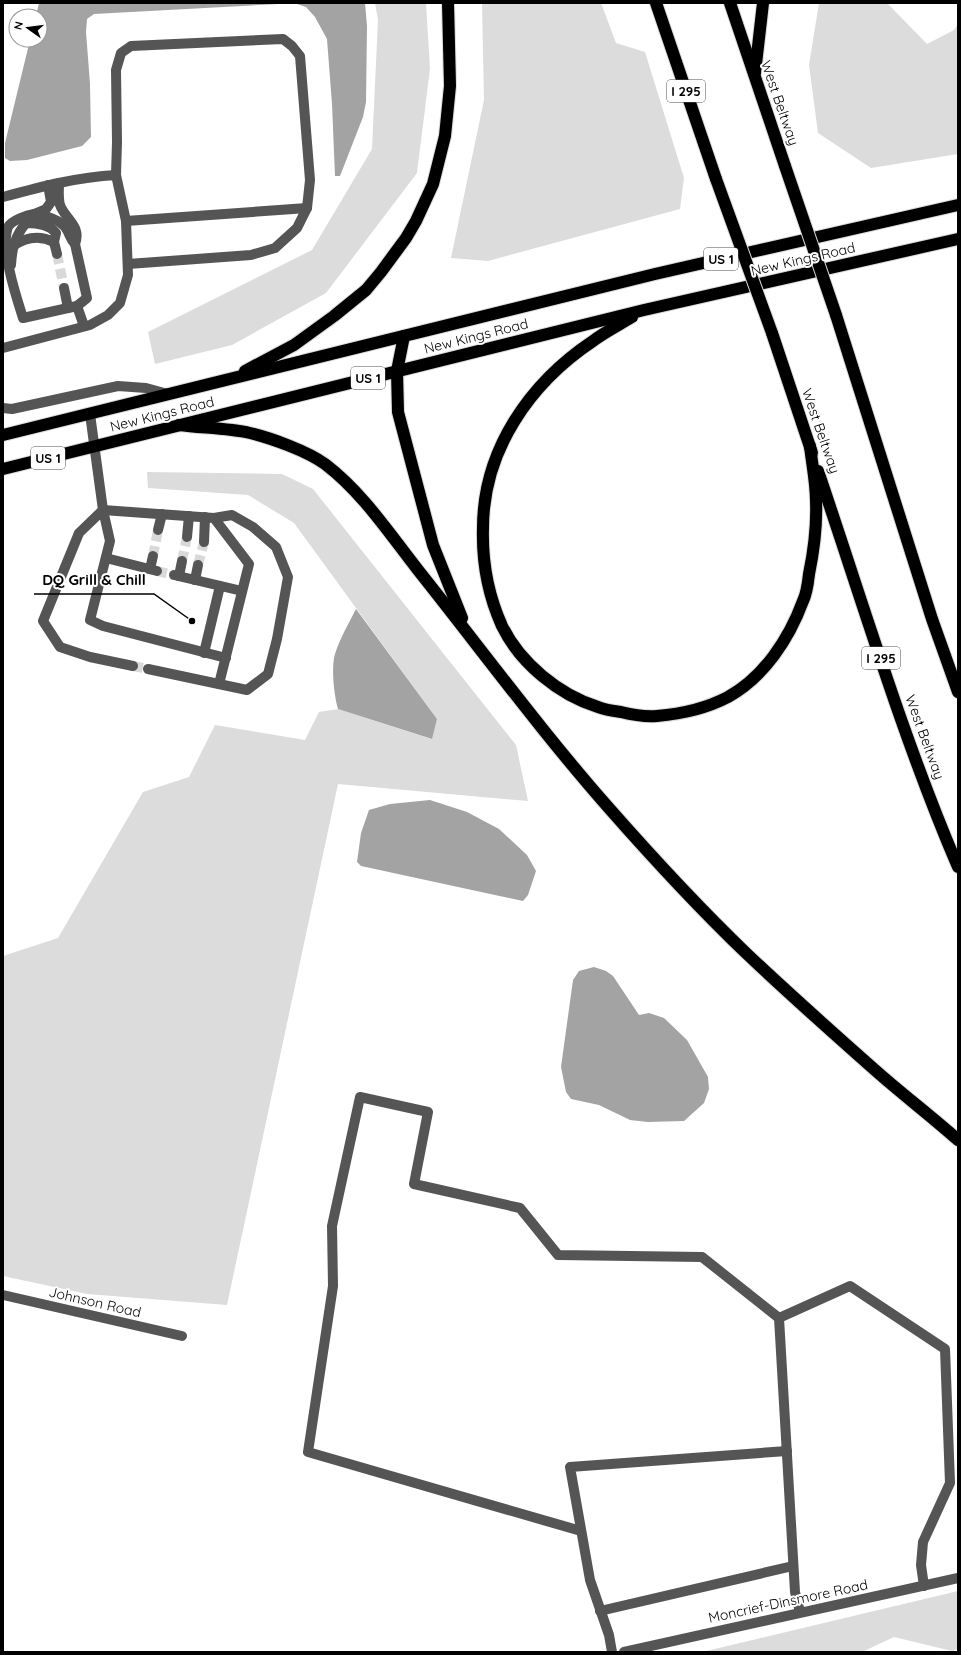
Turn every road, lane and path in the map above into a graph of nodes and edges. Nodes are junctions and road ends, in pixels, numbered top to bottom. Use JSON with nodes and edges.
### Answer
{"nodes":[{"id":1,"x":448,"y":3,"type":"edge"},
{"id":2,"x":656,"y":3,"type":"edge"},
{"id":3,"x":730,"y":3,"type":"edge"},
{"id":4,"x":763,"y":3,"type":"edge"},
{"id":5,"x":755,"y":78,"type":"junction"},
{"id":6,"x":116,"y":175,"type":"junction"},
{"id":7,"x":59,"y":183,"type":"junction"},
{"id":8,"x":48,"y":185,"type":"junction"},
{"id":9,"x":958,"y":196,"type":"edge"},
{"id":10,"x":3,"y":197,"type":"edge"},
{"id":11,"x":958,"y":205,"type":"edge"},
{"id":12,"x":307,"y":208,"type":"junction"},
{"id":13,"x":936,"y":210,"type":"junction"},
{"id":14,"x":34,"y":214,"type":"junction"},
{"id":15,"x":126,"y":221,"type":"junction"},
{"id":16,"x":958,"y":239,"type":"edge"},
{"id":17,"x":54,"y":242,"type":"junction"},
{"id":18,"x":75,"y":244,"type":"junction"},
{"id":19,"x":13,"y":246,"type":"junction"},
{"id":20,"x":57,"y":254,"type":"tunnel mouth"},
{"id":21,"x":128,"y":264,"type":"junction"},
{"id":22,"x":10,"y":277,"type":"junction"},
{"id":23,"x":64,"y":288,"type":"tunnel mouth"},
{"id":24,"x":72,"y":307,"type":"junction"},
{"id":25,"x":644,"y":310,"type":"junction"},
{"id":26,"x":84,"y":326,"type":"junction"},
{"id":27,"x":404,"y":336,"type":"junction"},
{"id":28,"x":3,"y":348,"type":"edge"},
{"id":29,"x":397,"y":371,"type":"junction"},
{"id":30,"x":229,"y":380,"type":"junction"},
{"id":31,"x":168,"y":394,"type":"junction"},
{"id":32,"x":3,"y":408,"type":"edge"},
{"id":33,"x":90,"y":414,"type":"junction"},
{"id":34,"x":179,"y":425,"type":"junction"},
{"id":35,"x":3,"y":435,"type":"edge"},
{"id":36,"x":93,"y":446,"type":"junction"},
{"id":37,"x":810,"y":446,"type":"junction"},
{"id":38,"x":3,"y":469,"type":"edge"},
{"id":39,"x":103,"y":510,"type":"junction"},
{"id":40,"x":162,"y":514,"type":"junction"},
{"id":41,"x":189,"y":516,"type":"junction"},
{"id":42,"x":209,"y":518,"type":"junction"},
{"id":43,"x":158,"y":530,"type":"tunnel mouth"},
{"id":44,"x":187,"y":537,"type":"tunnel mouth"},
{"id":45,"x":204,"y":542,"type":"tunnel mouth"},
{"id":46,"x":153,"y":556,"type":"tunnel mouth"},
{"id":47,"x":106,"y":558,"type":"junction"},
{"id":48,"x":182,"y":561,"type":"tunnel mouth"},
{"id":49,"x":198,"y":565,"type":"tunnel mouth"},
{"id":50,"x":195,"y":580,"type":"junction"},
{"id":51,"x":220,"y":586,"type":"junction"},
{"id":52,"x":242,"y":591,"type":"junction"},
{"id":53,"x":467,"y":631,"type":"junction"},
{"id":54,"x":204,"y":653,"type":"junction"},
{"id":55,"x":226,"y":658,"type":"junction"},
{"id":56,"x":133,"y":666,"type":"tunnel mouth"},
{"id":57,"x":148,"y":669,"type":"tunnel mouth"},
{"id":58,"x":219,"y":684,"type":"junction"},
{"id":59,"x":958,"y":692,"type":"edge"},
{"id":60,"x":958,"y":867,"type":"edge"},
{"id":61,"x":958,"y":1140,"type":"edge"},
{"id":62,"x":4,"y":1298,"type":"edge"},
{"id":63,"x":779,"y":1318,"type":"junction"},
{"id":64,"x":182,"y":1336,"type":"dead end"},
{"id":65,"x":786,"y":1451,"type":"junction"},
{"id":66,"x":581,"y":1530,"type":"junction"},
{"id":67,"x":793,"y":1566,"type":"junction"},
{"id":68,"x":958,"y":1578,"type":"edge"},
{"id":69,"x":924,"y":1586,"type":"junction"},
{"id":70,"x":600,"y":1611,"type":"junction"},
{"id":71,"x":800,"y":1612,"type":"junction"},
{"id":72,"x":612,"y":1652,"type":"edge"},
{"id":73,"x":624,"y":1652,"type":"edge"}],
"edges":[{"from":1,"to":30,"type":"highway"},
{"from":2,"to":37,"type":"highway","name":"West Beltway","number":"I 295","bridge":true},
{"from":3,"to":5,"type":"highway","name":"West Beltway"},
{"from":4,"to":5,"type":"highway"},
{"from":5,"to":59,"type":"highway","name":"West Beltway","bridge":true},
{"from":6,"to":7,"type":"street"},
{"from":6,"to":12,"type":"street"},
{"from":6,"to":15,"type":"street"},
{"from":7,"to":8,"type":"street"},
{"from":7,"to":18,"type":"street"},
{"from":8,"to":10,"type":"street"},
{"from":8,"to":14,"type":"street"},
{"from":9,"to":13,"type":"highway"},
{"from":11,"to":13,"type":"highway","name":"New Kings Road","number":"US 1"},
{"from":12,"to":15,"type":"street"},
{"from":12,"to":21,"type":"street"},
{"from":13,"to":27,"type":"highway","name":"New Kings Road","number":"US 1"},
{"from":14,"to":18,"type":"street"},
{"from":14,"to":22,"type":"street"},
{"from":15,"to":21,"type":"street"},
{"from":16,"to":25,"type":"highway","name":"New Kings Road","number":"US 1"},
{"from":17,"to":19,"type":"street"},
{"from":17,"to":19,"type":"street"},
{"from":17,"to":20,"type":"street"},
{"from":18,"to":24,"type":"street"},
{"from":19,"to":22,"type":"street"},
{"from":21,"to":26,"type":"street"},
{"from":22,"to":24,"type":"street"},
{"from":23,"to":24,"type":"street"},
{"from":24,"to":26,"type":"street"},
{"from":25,"to":29,"type":"highway","name":"New Kings Road","number":"US 1"},
{"from":25,"to":37,"type":"highway"},
{"from":26,"to":28,"type":"street"},
{"from":27,"to":29,"type":"highway"},
{"from":27,"to":30,"type":"highway","name":"New Kings Road","number":"US 1"},
{"from":29,"to":34,"type":"highway","name":"New Kings Road","number":"US 1"},
{"from":29,"to":53,"type":"highway"},
{"from":30,"to":31,"type":"highway","name":"New Kings Road","number":"US 1"},
{"from":31,"to":32,"type":"street"},
{"from":31,"to":33,"type":"highway","name":"New Kings Road","number":"US 1"},
{"from":33,"to":35,"type":"highway","name":"New Kings Road","number":"US 1"},
{"from":33,"to":36,"type":"street"},
{"from":34,"to":36,"type":"highway","name":"New Kings Road","number":"US 1"},
{"from":34,"to":53,"type":"highway"},
{"from":36,"to":38,"type":"highway","name":"New Kings Road","number":"US 1"},
{"from":36,"to":39,"type":"street"},
{"from":37,"to":60,"type":"highway","name":"West Beltway","number":"I 295"},
{"from":39,"to":40,"type":"street"},
{"from":39,"to":47,"type":"street"},
{"from":39,"to":56,"type":"street"},
{"from":40,"to":41,"type":"street"},
{"from":40,"to":43,"type":"street"},
{"from":41,"to":42,"type":"street"},
{"from":41,"to":44,"type":"street"},
{"from":42,"to":45,"type":"street"},
{"from":42,"to":52,"type":"street"},
{"from":42,"to":58,"type":"street"},
{"from":46,"to":47,"type":"street"},
{"from":47,"to":54,"type":"street"},
{"from":48,"to":50,"type":"street"},
{"from":49,"to":50,"type":"street"},
{"from":50,"to":51,"type":"street"},
{"from":51,"to":52,"type":"street"},
{"from":51,"to":54,"type":"street"},
{"from":52,"to":55,"type":"street"},
{"from":53,"to":61,"type":"highway"},
{"from":54,"to":55,"type":"street"},
{"from":55,"to":58,"type":"street"},
{"from":57,"to":58,"type":"street"},
{"from":62,"to":64,"type":"street","name":"Johnson Road"},
{"from":63,"to":65,"type":"street"},
{"from":63,"to":66,"type":"street"},
{"from":63,"to":69,"type":"street"},
{"from":65,"to":66,"type":"street"},
{"from":65,"to":67,"type":"street"},
{"from":66,"to":70,"type":"street"},
{"from":67,"to":70,"type":"street"},
{"from":67,"to":71,"type":"street"},
{"from":68,"to":69,"type":"street","name":"Moncrief-Dinsmore Road"},
{"from":69,"to":71,"type":"street","name":"Moncrief-Dinsmore Road"},
{"from":70,"to":72,"type":"street"},
{"from":71,"to":73,"type":"street","name":"Moncrief-Dinsmore Road"}]}
